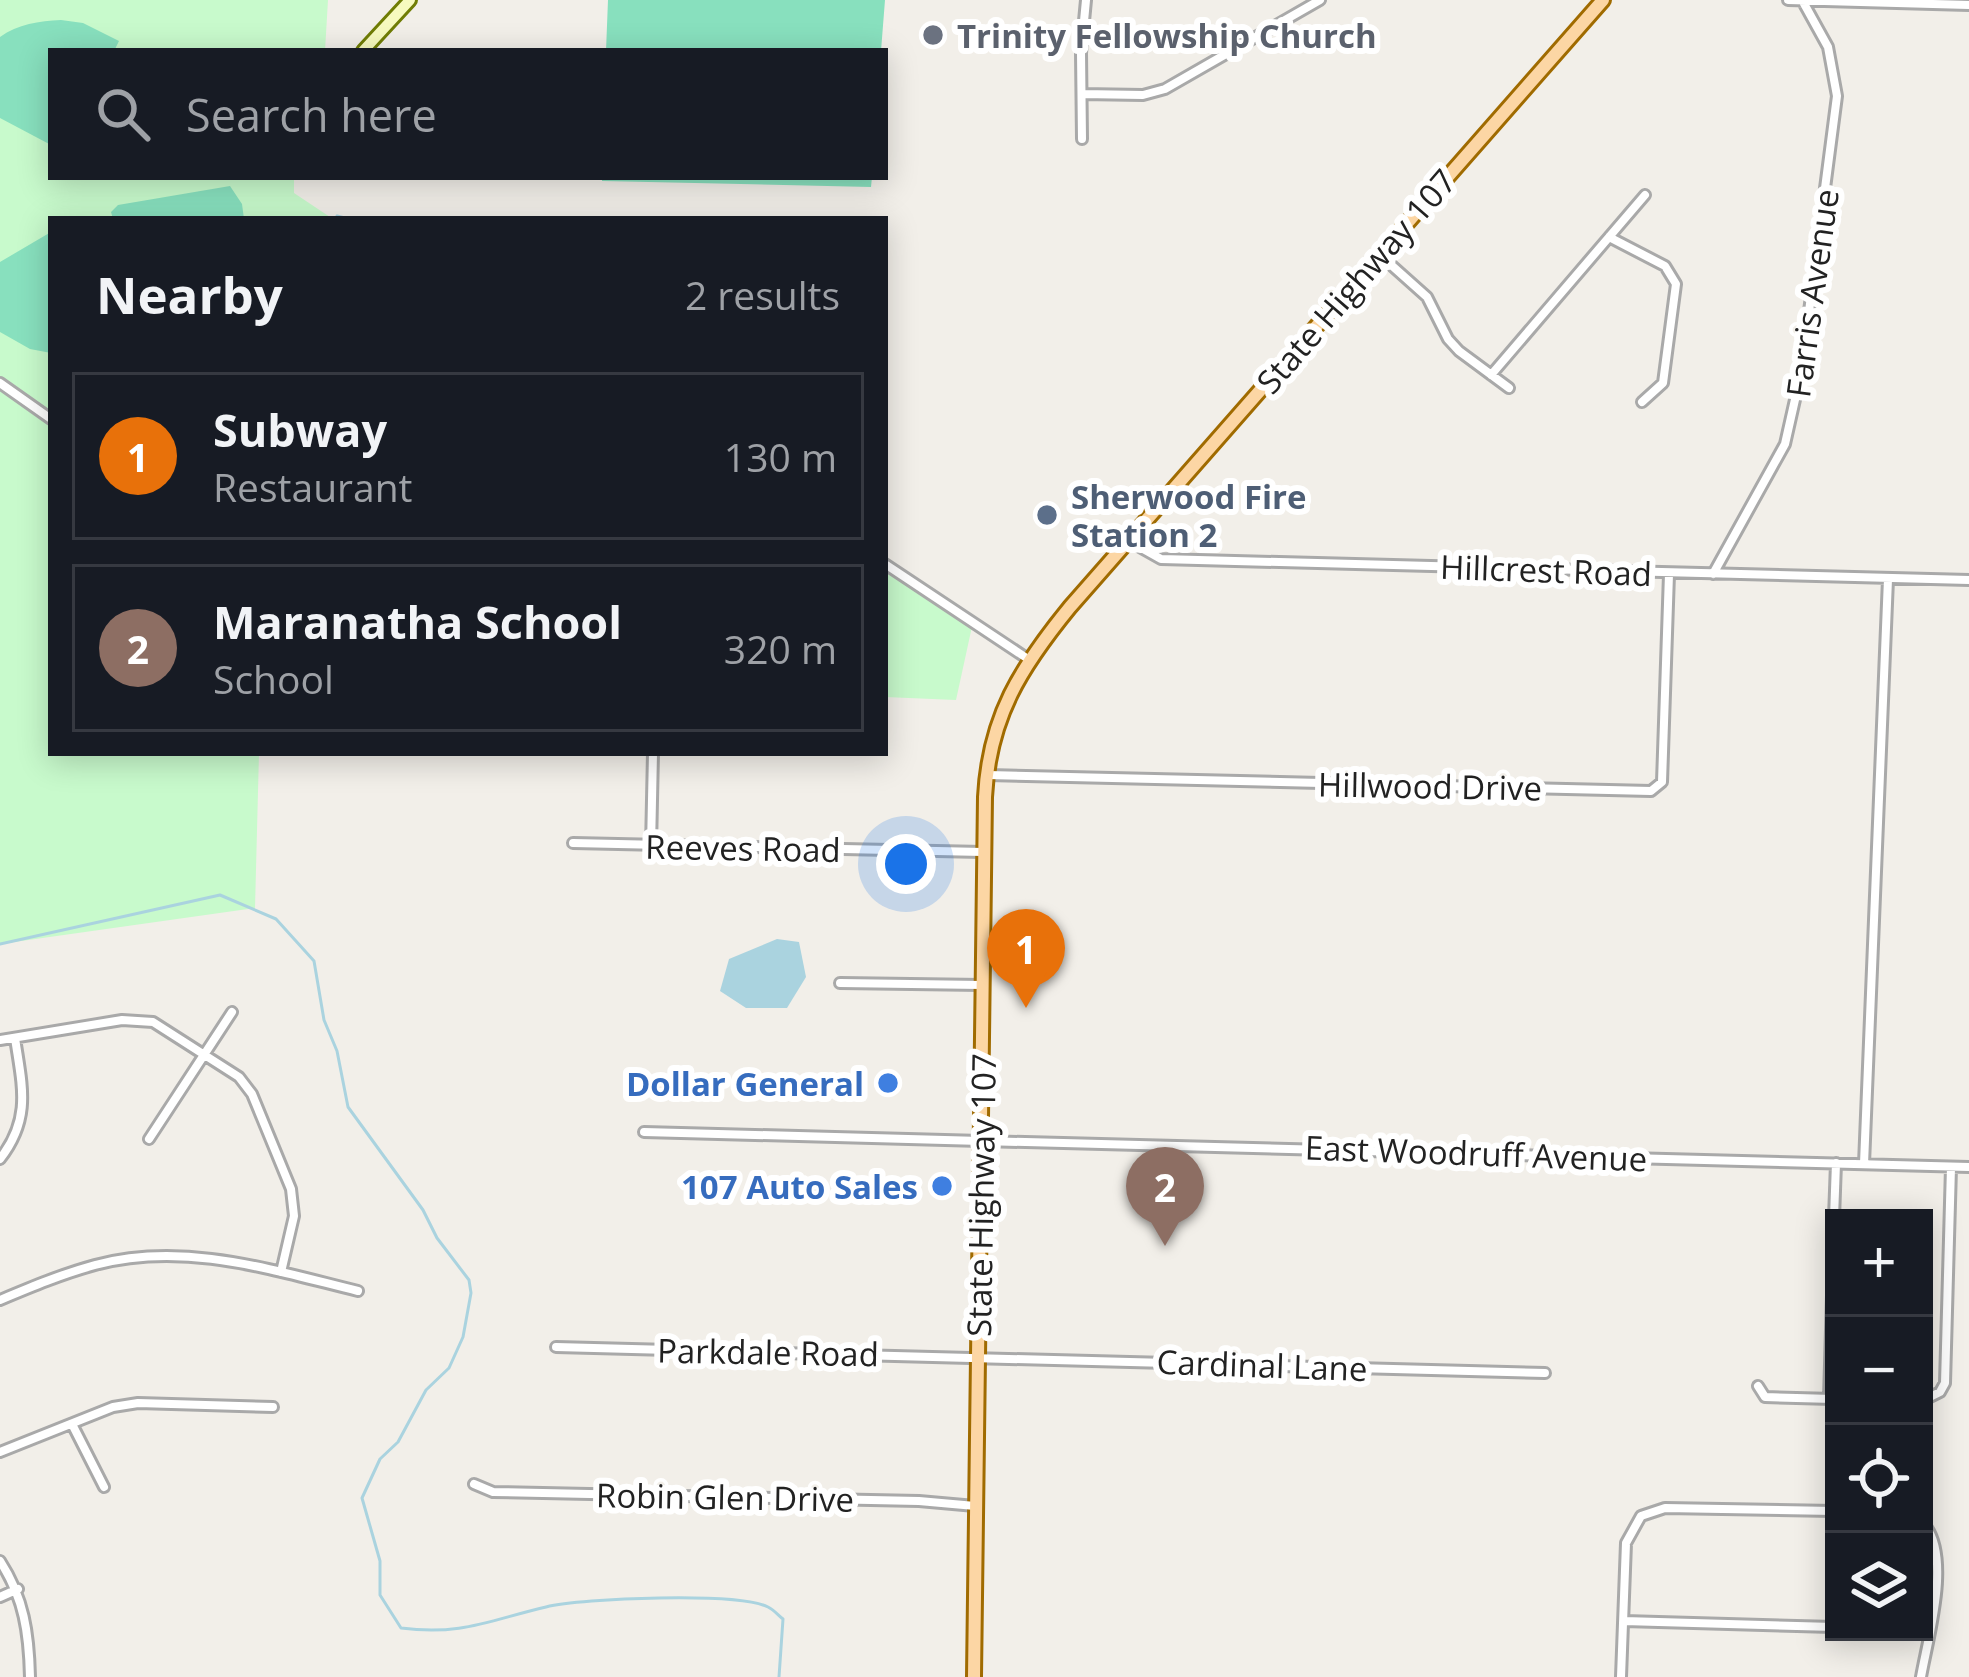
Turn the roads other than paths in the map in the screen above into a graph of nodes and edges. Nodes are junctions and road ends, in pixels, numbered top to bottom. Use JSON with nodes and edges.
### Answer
{"nodes":[{"id":1,"x":410,"y":0,"type":"edge"},
{"id":2,"x":1086,"y":0,"type":"edge"},
{"id":3,"x":1320,"y":0,"type":"edge"},
{"id":4,"x":1603,"y":0,"type":"edge"},
{"id":5,"x":1788,"y":0,"type":"edge"},
{"id":6,"x":1802,"y":1,"type":"edge"},
{"id":7,"x":1969,"y":4,"type":"edge"},
{"id":8,"x":366,"y":48,"type":"edge"},
{"id":9,"x":1082,"y":94,"type":"junction"},
{"id":10,"x":1082,"y":139,"type":"dead end"},
{"id":11,"x":1645,"y":194,"type":"dead end"},
{"id":12,"x":1609,"y":237,"type":"junction"},
{"id":13,"x":1380,"y":255,"type":"junction"},
{"id":14,"x":1491,"y":375,"type":"junction"},
{"id":15,"x":0,"y":383,"type":"edge"},
{"id":16,"x":1509,"y":388,"type":"dead end"},
{"id":17,"x":1642,"y":402,"type":"dead end"},
{"id":18,"x":48,"y":417,"type":"edge"},
{"id":19,"x":1129,"y":541,"type":"junction"},
{"id":20,"x":888,"y":566,"type":"edge"},
{"id":21,"x":1669,"y":574,"type":"junction"},
{"id":22,"x":1713,"y":574,"type":"junction"},
{"id":23,"x":1888,"y":579,"type":"junction"},
{"id":24,"x":1969,"y":580,"type":"edge"},
{"id":25,"x":1028,"y":659,"type":"junction"},
{"id":26,"x":653,"y":756,"type":"edge"},
{"id":27,"x":986,"y":775,"type":"junction"},
{"id":28,"x":574,"y":843,"type":"dead end"},
{"id":29,"x":651,"y":847,"type":"junction"},
{"id":30,"x":985,"y":852,"type":"junction"},
{"id":31,"x":839,"y":982,"type":"dead end"},
{"id":32,"x":984,"y":985,"type":"junction"},
{"id":33,"x":232,"y":1012,"type":"dead end"},
{"id":34,"x":15,"y":1038,"type":"junction"},
{"id":35,"x":0,"y":1040,"type":"edge"},
{"id":36,"x":203,"y":1054,"type":"junction"},
{"id":37,"x":644,"y":1132,"type":"dead end"},
{"id":38,"x":982,"y":1138,"type":"junction"},
{"id":39,"x":148,"y":1139,"type":"dead end"},
{"id":40,"x":0,"y":1159,"type":"edge"},
{"id":41,"x":1836,"y":1163,"type":"junction"},
{"id":42,"x":1864,"y":1164,"type":"junction"},
{"id":43,"x":1951,"y":1167,"type":"junction"},
{"id":44,"x":1969,"y":1167,"type":"edge"},
{"id":45,"x":1834,"y":1209,"type":"edge"},
{"id":46,"x":281,"y":1272,"type":"junction"},
{"id":47,"x":358,"y":1291,"type":"dead end"},
{"id":48,"x":0,"y":1300,"type":"edge"},
{"id":49,"x":556,"y":1347,"type":"dead end"},
{"id":50,"x":980,"y":1357,"type":"junction"},
{"id":51,"x":1546,"y":1373,"type":"dead end"},
{"id":52,"x":1757,"y":1386,"type":"dead end"},
{"id":53,"x":1933,"y":1396,"type":"edge"},
{"id":54,"x":1825,"y":1399,"type":"edge"},
{"id":55,"x":273,"y":1407,"type":"dead end"},
{"id":56,"x":72,"y":1424,"type":"junction"},
{"id":57,"x":0,"y":1452,"type":"edge"},
{"id":58,"x":475,"y":1484,"type":"dead end"},
{"id":59,"x":104,"y":1487,"type":"dead end"},
{"id":60,"x":976,"y":1507,"type":"junction"},
{"id":61,"x":1825,"y":1511,"type":"edge"},
{"id":62,"x":1933,"y":1542,"type":"edge"},
{"id":63,"x":0,"y":1561,"type":"edge"},
{"id":64,"x":1933,"y":1578,"type":"edge"},
{"id":65,"x":18,"y":1589,"type":"junction"},
{"id":66,"x":0,"y":1597,"type":"edge"},
{"id":67,"x":1624,"y":1621,"type":"junction"},
{"id":68,"x":1825,"y":1627,"type":"edge"},
{"id":69,"x":1926,"y":1641,"type":"edge"},
{"id":70,"x":30,"y":1677,"type":"edge"},
{"id":71,"x":974,"y":1677,"type":"edge"},
{"id":72,"x":1621,"y":1677,"type":"edge"},
{"id":73,"x":1922,"y":1677,"type":"edge"}],
"edges":[{"from":1,"to":8,"type":"street"},
{"from":2,"to":9,"type":"street"},
{"from":3,"to":9,"type":"street"},
{"from":4,"to":13,"type":"main road","name":"State Highway 107"},
{"from":5,"to":6,"type":"street"},
{"from":6,"to":7,"type":"street"},
{"from":6,"to":22,"type":"street","name":"Farris Avenue"},
{"from":9,"to":10,"type":"street"},
{"from":11,"to":12,"type":"street"},
{"from":12,"to":14,"type":"street"},
{"from":12,"to":17,"type":"street"},
{"from":13,"to":14,"type":"street"},
{"from":13,"to":19,"type":"main road","name":"State Highway 107"},
{"from":14,"to":16,"type":"street"},
{"from":15,"to":18,"type":"street"},
{"from":19,"to":21,"type":"street","name":"Hillcrest Road"},
{"from":19,"to":25,"type":"main road","name":"State Highway 107"},
{"from":20,"to":25,"type":"street"},
{"from":21,"to":22,"type":"street","name":"Hillcrest Road"},
{"from":21,"to":27,"type":"street","name":"Hillwood Drive"},
{"from":22,"to":23,"type":"street","name":"Hillcrest Road"},
{"from":23,"to":24,"type":"street","name":"Hillcrest Road"},
{"from":23,"to":42,"type":"street"},
{"from":25,"to":27,"type":"main road","name":"State Highway 107"},
{"from":26,"to":29,"type":"street"},
{"from":27,"to":30,"type":"main road","name":"State Highway 107"},
{"from":28,"to":29,"type":"street","name":"Reeves Road"},
{"from":29,"to":30,"type":"street","name":"Reeves Road"},
{"from":30,"to":32,"type":"main road","name":"State Highway 107"},
{"from":31,"to":32,"type":"street"},
{"from":32,"to":38,"type":"main road","name":"State Highway 107"},
{"from":33,"to":36,"type":"street"},
{"from":34,"to":35,"type":"street"},
{"from":34,"to":36,"type":"street"},
{"from":34,"to":40,"type":"street"},
{"from":36,"to":39,"type":"street"},
{"from":36,"to":46,"type":"street"},
{"from":37,"to":38,"type":"street","name":"East Woodruff Avenue"},
{"from":38,"to":41,"type":"street","name":"East Woodruff Avenue"},
{"from":38,"to":50,"type":"main road","name":"State Highway 107"},
{"from":41,"to":42,"type":"street","name":"East Woodruff Avenue"},
{"from":41,"to":45,"type":"street"},
{"from":42,"to":43,"type":"street","name":"East Woodruff Avenue"},
{"from":43,"to":44,"type":"street","name":"East Woodruff Avenue"},
{"from":43,"to":53,"type":"street"},
{"from":46,"to":47,"type":"street"},
{"from":46,"to":48,"type":"street"},
{"from":49,"to":50,"type":"street","name":"Parkdale Road"},
{"from":50,"to":51,"type":"street","name":"Cardinal Lane"},
{"from":50,"to":60,"type":"main road","name":"State Highway 107"},
{"from":52,"to":54,"type":"street"},
{"from":55,"to":56,"type":"street"},
{"from":56,"to":57,"type":"street"},
{"from":56,"to":59,"type":"street"},
{"from":58,"to":60,"type":"street","name":"Robin Glen Drive"},
{"from":60,"to":71,"type":"main road","name":"State Highway 107"},
{"from":61,"to":67,"type":"street"},
{"from":62,"to":64,"type":"street"},
{"from":63,"to":65,"type":"street"},
{"from":65,"to":66,"type":"street"},
{"from":65,"to":70,"type":"street"},
{"from":67,"to":68,"type":"street"},
{"from":67,"to":72,"type":"street"},
{"from":69,"to":73,"type":"street"}]}
